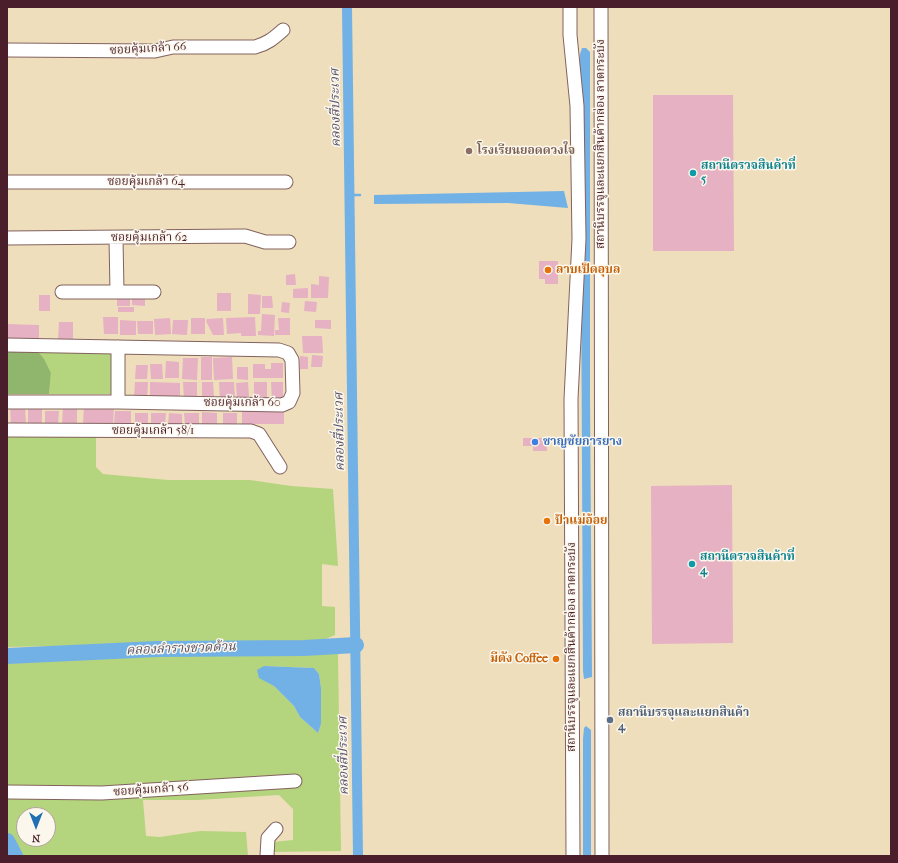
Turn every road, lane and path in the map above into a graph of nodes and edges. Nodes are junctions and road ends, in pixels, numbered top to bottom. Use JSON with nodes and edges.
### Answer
{"nodes":[{"id":1,"x":570,"y":7,"type":"edge"},
{"id":2,"x":600,"y":7,"type":"edge"},
{"id":3,"x":283,"y":30,"type":"dead end"},
{"id":4,"x":7,"y":50,"type":"edge"},
{"id":5,"x":7,"y":182,"type":"edge"},
{"id":6,"x":286,"y":182,"type":"dead end"},
{"id":7,"x":7,"y":238,"type":"edge"},
{"id":8,"x":116,"y":238,"type":"junction"},
{"id":9,"x":289,"y":242,"type":"dead end"},
{"id":10,"x":62,"y":292,"type":"dead end"},
{"id":11,"x":117,"y":292,"type":"junction"},
{"id":12,"x":154,"y":292,"type":"dead end"},
{"id":13,"x":7,"y":345,"type":"edge"},
{"id":14,"x":118,"y":347,"type":"junction"},
{"id":15,"x":7,"y":402,"type":"edge"},
{"id":16,"x":118,"y":402,"type":"junction"},
{"id":17,"x":7,"y":430,"type":"edge"},
{"id":18,"x":280,"y":467,"type":"dead end"},
{"id":19,"x":295,"y":781,"type":"dead end"},
{"id":20,"x":8,"y":792,"type":"edge"},
{"id":21,"x":276,"y":829,"type":"dead end"},
{"id":22,"x":267,"y":856,"type":"edge"},
{"id":23,"x":573,"y":856,"type":"edge"},
{"id":24,"x":602,"y":856,"type":"edge"}],
"edges":[{"from":1,"to":23,"type":"street","name":"สถานีบรรจุและแยกสินค้ากล่อง ลาดกระบัง"},
{"from":2,"to":24,"type":"street","name":"สถานีบรรจุและแยกสินค้ากล่อง ลาดกระบัง"},
{"from":3,"to":4,"type":"street","name":"ซอยคุ้มเกล้า 66"},
{"from":5,"to":6,"type":"street","name":"ซอยคุ้มเกล้า 64"},
{"from":7,"to":8,"type":"street","name":"ซอยคุ้มเกล้า 62"},
{"from":8,"to":9,"type":"street","name":"ซอยคุ้มเกล้า 62"},
{"from":8,"to":11,"type":"street"},
{"from":10,"to":11,"type":"street"},
{"from":11,"to":12,"type":"street"},
{"from":13,"to":14,"type":"street","name":"ซอยคุ้มเกล้า 60"},
{"from":14,"to":16,"type":"street"},
{"from":14,"to":16,"type":"street","name":"ซอยคุ้มเกล้า 60"},
{"from":15,"to":16,"type":"street","name":"ซอยคุ้มเกล้า 60"},
{"from":17,"to":18,"type":"street","name":"ซอยคุ้มเกล้า 58/1"},
{"from":19,"to":20,"type":"street","name":"ซอยคุ้มเกล้า 56"},
{"from":21,"to":22,"type":"street"}]}
